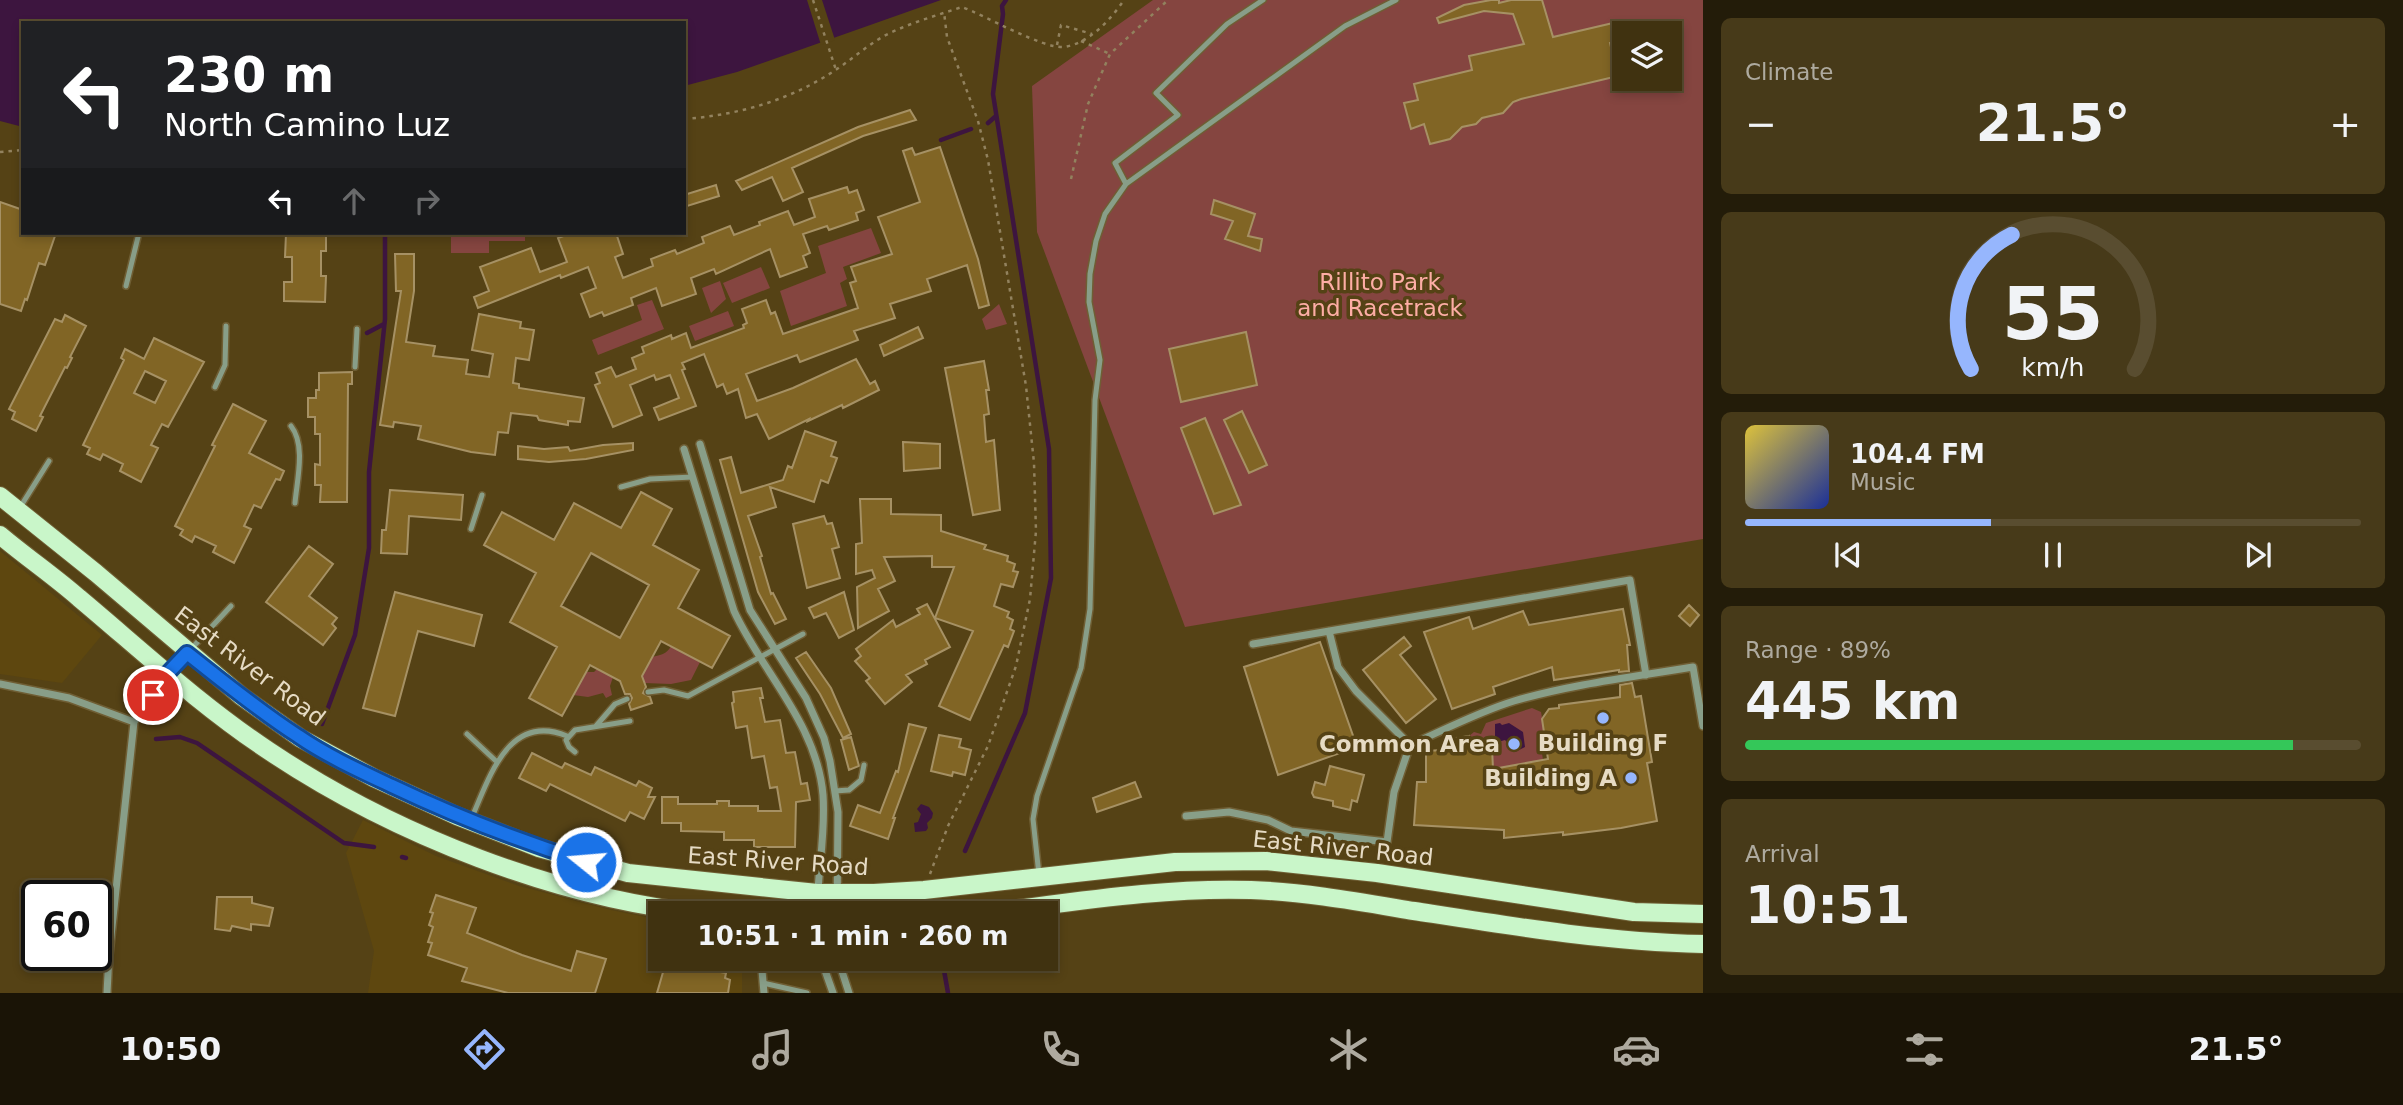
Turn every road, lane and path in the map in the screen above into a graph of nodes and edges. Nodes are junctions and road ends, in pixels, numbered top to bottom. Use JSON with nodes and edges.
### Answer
{"nodes":[{"id":1,"x":813,"y":0,"type":"edge"},
{"id":2,"x":1125,"y":0,"type":"edge"},
{"id":3,"x":1168,"y":0,"type":"edge"},
{"id":4,"x":1263,"y":0,"type":"edge"},
{"id":5,"x":1396,"y":0,"type":"edge"},
{"id":6,"x":1387,"y":1,"type":"edge"},
{"id":7,"x":944,"y":12,"type":"junction"},
{"id":8,"x":1091,"y":34,"type":"junction"},
{"id":9,"x":1081,"y":41,"type":"junction"},
{"id":10,"x":1057,"y":47,"type":"junction"},
{"id":11,"x":1110,"y":54,"type":"junction"},
{"id":12,"x":836,"y":70,"type":"junction"},
{"id":13,"x":686,"y":119,"type":"edge"},
{"id":14,"x":21,"y":150,"type":"edge"},
{"id":15,"x":0,"y":152,"type":"edge"},
{"id":16,"x":1071,"y":179,"type":"dead end"},
{"id":17,"x":1126,"y":184,"type":"junction"},
{"id":18,"x":138,"y":237,"type":"dead end"},
{"id":19,"x":126,"y":286,"type":"dead end"},
{"id":20,"x":226,"y":326,"type":"dead end"},
{"id":21,"x":358,"y":328,"type":"dead end"},
{"id":22,"x":355,"y":367,"type":"dead end"},
{"id":23,"x":215,"y":387,"type":"dead end"},
{"id":24,"x":291,"y":426,"type":"dead end"},
{"id":25,"x":700,"y":444,"type":"dead end"},
{"id":26,"x":684,"y":449,"type":"dead end"},
{"id":27,"x":49,"y":461,"type":"dead end"},
{"id":28,"x":693,"y":477,"type":"junction"},
{"id":29,"x":621,"y":487,"type":"dead end"},
{"id":30,"x":482,"y":495,"type":"dead end"},
{"id":31,"x":0,"y":496,"type":"edge"},
{"id":32,"x":295,"y":503,"type":"dead end"},
{"id":33,"x":18,"y":512,"type":"junction"},
{"id":34,"x":471,"y":529,"type":"dead end"},
{"id":35,"x":0,"y":536,"type":"edge"},
{"id":36,"x":232,"y":606,"type":"dead end"},
{"id":37,"x":1329,"y":631,"type":"junction"},
{"id":38,"x":803,"y":634,"type":"dead end"},
{"id":39,"x":1253,"y":644,"type":"dead end"},
{"id":40,"x":776,"y":650,"type":"junction"},
{"id":41,"x":187,"y":653,"type":"junction"},
{"id":42,"x":761,"y":658,"type":"junction"},
{"id":43,"x":168,"y":673,"type":"junction"},
{"id":44,"x":1646,"y":675,"type":"junction"},
{"id":45,"x":0,"y":684,"type":"edge"},
{"id":46,"x":648,"y":692,"type":"dead end"},
{"id":47,"x":627,"y":699,"type":"dead end"},
{"id":48,"x":630,"y":721,"type":"dead end"},
{"id":49,"x":134,"y":722,"type":"junction"},
{"id":50,"x":596,"y":726,"type":"junction"},
{"id":51,"x":1703,"y":726,"type":"edge"},
{"id":52,"x":467,"y":734,"type":"dead end"},
{"id":53,"x":567,"y":736,"type":"junction"},
{"id":54,"x":1410,"y":746,"type":"junction"},
{"id":55,"x":575,"y":752,"type":"dead end"},
{"id":56,"x":496,"y":762,"type":"junction"},
{"id":57,"x":864,"y":765,"type":"dead end"},
{"id":58,"x":835,"y":791,"type":"junction"},
{"id":59,"x":1186,"y":816,"type":"dead end"},
{"id":60,"x":470,"y":822,"type":"junction"},
{"id":61,"x":1039,"y":876,"type":"junction"},
{"id":62,"x":924,"y":890,"type":"junction"},
{"id":63,"x":817,"y":893,"type":"junction"},
{"id":64,"x":838,"y":893,"type":"junction"},
{"id":65,"x":817,"y":901,"type":"edge"},
{"id":66,"x":838,"y":901,"type":"edge"},
{"id":67,"x":648,"y":905,"type":"edge"},
{"id":68,"x":1058,"y":905,"type":"edge"},
{"id":69,"x":1703,"y":914,"type":"edge"},
{"id":70,"x":1703,"y":944,"type":"edge"},
{"id":71,"x":762,"y":971,"type":"edge"},
{"id":72,"x":825,"y":971,"type":"edge"},
{"id":73,"x":842,"y":971,"type":"edge"},
{"id":74,"x":763,"y":983,"type":"junction"},
{"id":75,"x":107,"y":993,"type":"edge"},
{"id":76,"x":764,"y":993,"type":"edge"},
{"id":77,"x":807,"y":993,"type":"edge"},
{"id":78,"x":833,"y":993,"type":"edge"},
{"id":79,"x":849,"y":993,"type":"edge"}],
"edges":[{"from":1,"to":12,"type":"path"},
{"from":2,"to":8,"type":"path"},
{"from":3,"to":11,"type":"path"},
{"from":4,"to":17,"type":"lane"},
{"from":5,"to":6,"type":"lane"},
{"from":6,"to":17,"type":"lane"},
{"from":7,"to":10,"type":"path"},
{"from":7,"to":12,"type":"path"},
{"from":7,"to":62,"type":"path"},
{"from":8,"to":9,"type":"path"},
{"from":8,"to":10,"type":"path"},
{"from":9,"to":10,"type":"path"},
{"from":9,"to":11,"type":"path"},
{"from":11,"to":16,"type":"path"},
{"from":12,"to":13,"type":"path"},
{"from":14,"to":15,"type":"path"},
{"from":17,"to":61,"type":"lane"},
{"from":18,"to":19,"type":"lane"},
{"from":20,"to":23,"type":"lane"},
{"from":21,"to":22,"type":"lane"},
{"from":24,"to":32,"type":"lane"},
{"from":25,"to":40,"type":"street"},
{"from":26,"to":28,"type":"street"},
{"from":27,"to":33,"type":"lane"},
{"from":28,"to":29,"type":"lane"},
{"from":28,"to":42,"type":"street"},
{"from":30,"to":34,"type":"lane"},
{"from":31,"to":33,"type":"main road","name":"East River Road"},
{"from":33,"to":41,"type":"main road","name":"East River Road"},
{"from":35,"to":43,"type":"main road"},
{"from":36,"to":41,"type":"lane"},
{"from":37,"to":39,"type":"street"},
{"from":37,"to":44,"type":"street"},
{"from":37,"to":54,"type":"street"},
{"from":38,"to":40,"type":"lane"},
{"from":40,"to":42,"type":"lane"},
{"from":40,"to":58,"type":"street"},
{"from":41,"to":43,"type":"street"},
{"from":41,"to":60,"type":"main road","name":"East River Road"},
{"from":42,"to":46,"type":"lane"},
{"from":42,"to":63,"type":"street"},
{"from":43,"to":49,"type":"street"},
{"from":43,"to":67,"type":"main road"},
{"from":44,"to":51,"type":"street"},
{"from":44,"to":54,"type":"street"},
{"from":45,"to":49,"type":"street"},
{"from":47,"to":50,"type":"lane"},
{"from":48,"to":50,"type":"lane"},
{"from":49,"to":75,"type":"street"},
{"from":50,"to":53,"type":"lane"},
{"from":52,"to":56,"type":"lane"},
{"from":53,"to":55,"type":"lane"},
{"from":53,"to":56,"type":"lane"},
{"from":54,"to":59,"type":"street"},
{"from":56,"to":60,"type":"lane"},
{"from":57,"to":58,"type":"lane"},
{"from":58,"to":64,"type":"street"},
{"from":60,"to":63,"type":"main road","name":"East River Road"},
{"from":61,"to":62,"type":"main road","name":"East River Road"},
{"from":61,"to":69,"type":"main road","name":"East River Road"},
{"from":62,"to":64,"type":"main road","name":"East River Road"},
{"from":63,"to":64,"type":"main road","name":"East River Road"},
{"from":63,"to":65,"type":"street"},
{"from":64,"to":66,"type":"street"},
{"from":68,"to":70,"type":"main road"},
{"from":71,"to":74,"type":"street"},
{"from":72,"to":78,"type":"street"},
{"from":73,"to":79,"type":"street"},
{"from":74,"to":76,"type":"street"},
{"from":74,"to":77,"type":"lane"}]}
